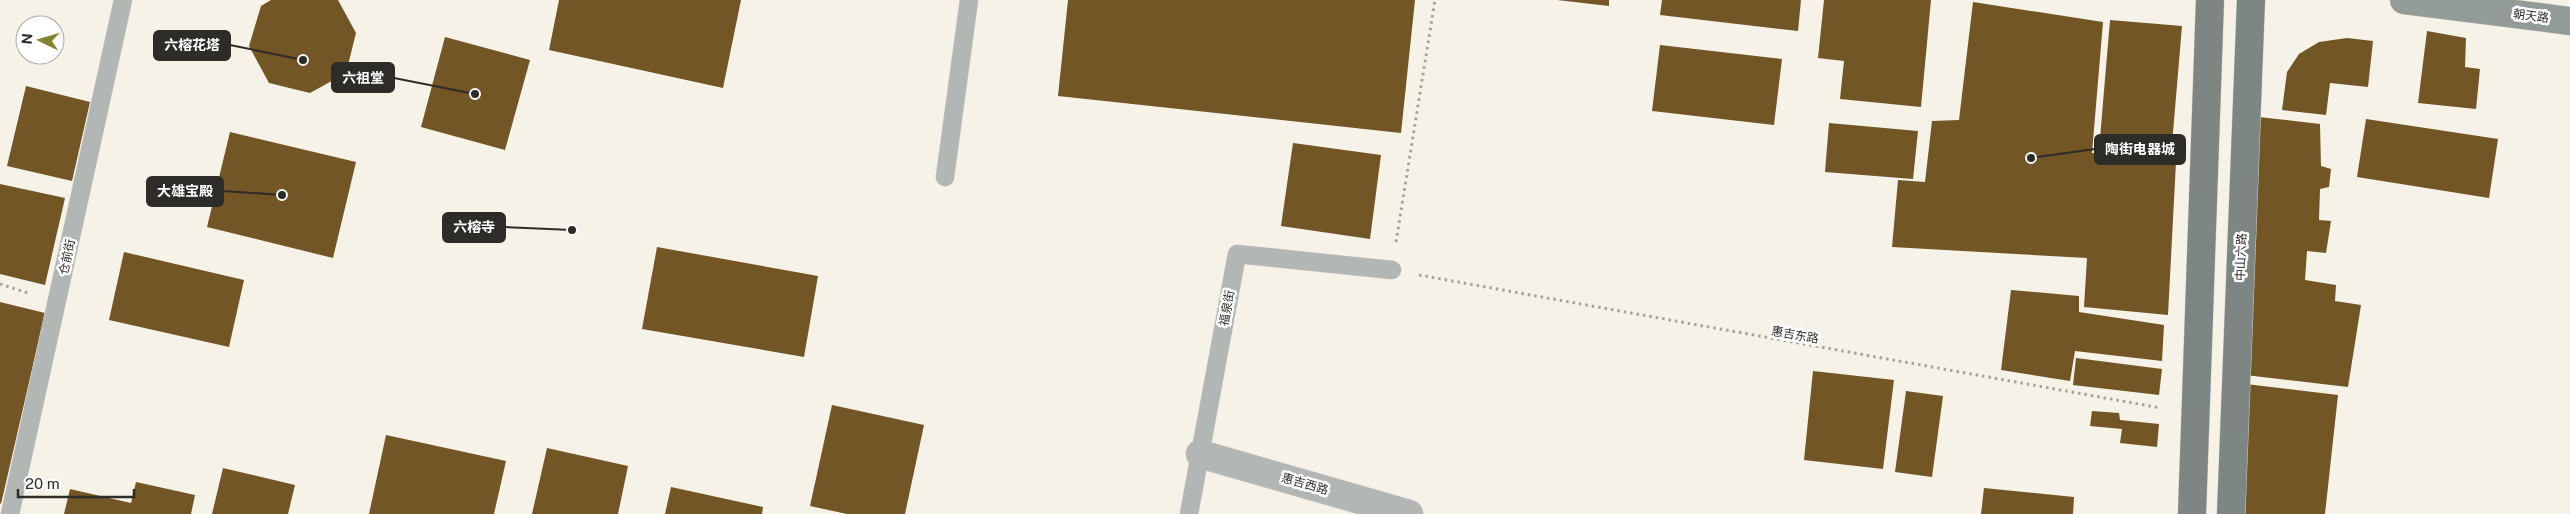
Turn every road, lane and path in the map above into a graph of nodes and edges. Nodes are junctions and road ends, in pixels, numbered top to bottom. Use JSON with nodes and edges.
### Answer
{"nodes":[{"id":1,"x":123,"y":0,"type":"edge"},
{"id":2,"x":969,"y":0,"type":"edge"},
{"id":3,"x":1435,"y":0,"type":"edge"},
{"id":4,"x":2210,"y":0,"type":"edge"},
{"id":5,"x":2251,"y":0,"type":"edge"},
{"id":6,"x":2404,"y":0,"type":"edge"},
{"id":7,"x":2570,"y":21,"type":"edge"},
{"id":8,"x":945,"y":177,"type":"dead end"},
{"id":9,"x":1392,"y":270,"type":"junction"},
{"id":10,"x":2197,"y":412,"type":"junction"},
{"id":11,"x":1200,"y":454,"type":"junction"},
{"id":12,"x":10,"y":514,"type":"edge"},
{"id":13,"x":1189,"y":514,"type":"edge"},
{"id":14,"x":1409,"y":514,"type":"edge"},
{"id":15,"x":2192,"y":514,"type":"edge"},
{"id":16,"x":2231,"y":514,"type":"edge"}],
"edges":[{"from":1,"to":12,"type":"lane","name":"仓前街"},
{"from":2,"to":8,"type":"lane"},
{"from":3,"to":9,"type":"path"},
{"from":4,"to":10,"type":"main road"},
{"from":5,"to":16,"type":"main road","name":"中山六路"},
{"from":6,"to":7,"type":"street","name":"朝天路"},
{"from":9,"to":10,"type":"path","name":"惠吉东路"},
{"from":9,"to":11,"type":"lane","name":"福泉街"},
{"from":10,"to":15,"type":"main road"},
{"from":11,"to":13,"type":"lane","name":"福泉街"},
{"from":11,"to":14,"type":"street","name":"惠吉西路"}]}
